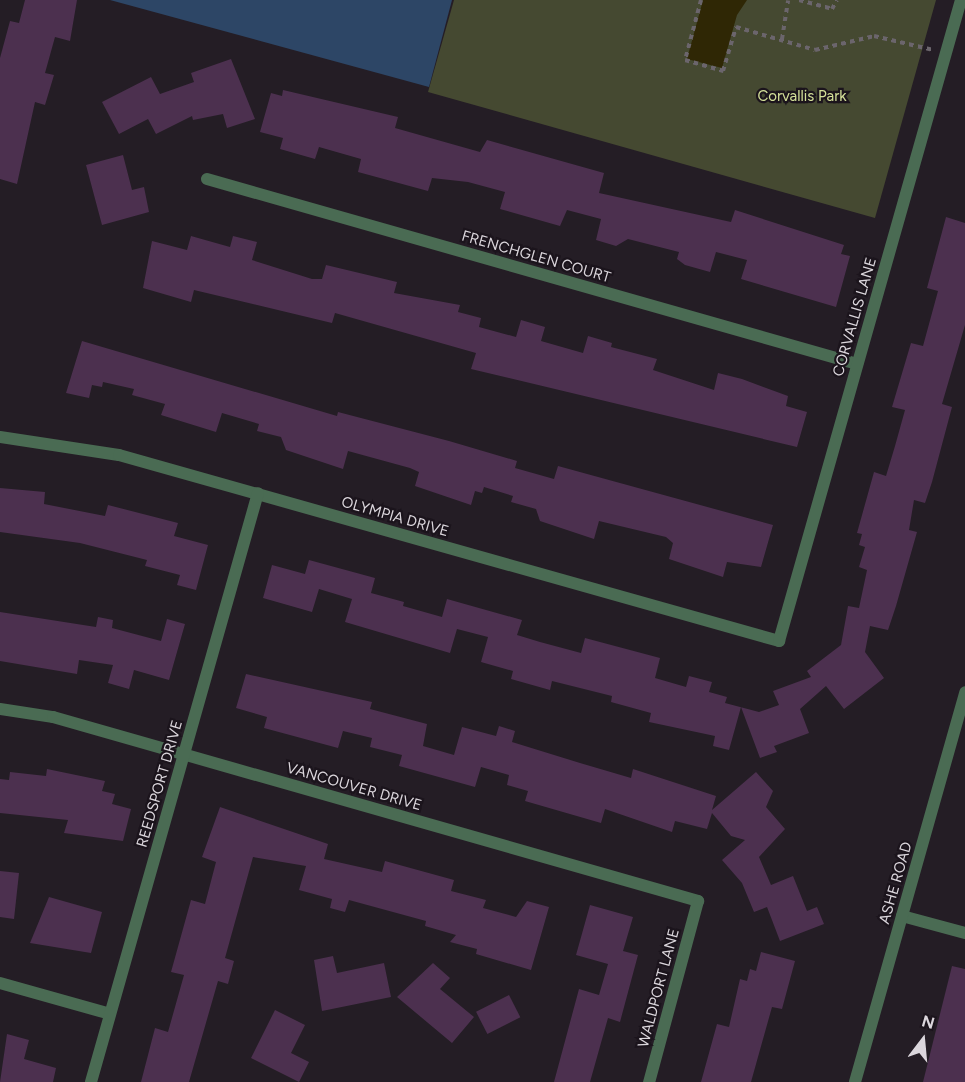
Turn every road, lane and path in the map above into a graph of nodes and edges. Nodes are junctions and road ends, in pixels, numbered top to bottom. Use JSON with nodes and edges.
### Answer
{"nodes":[{"id":1,"x":701,"y":0,"type":"edge"},
{"id":2,"x":788,"y":0,"type":"edge"},
{"id":3,"x":799,"y":0,"type":"edge"},
{"id":4,"x":837,"y":0,"type":"edge"},
{"id":5,"x":961,"y":0,"type":"edge"},
{"id":6,"x":782,"y":40,"type":"junction"},
{"id":7,"x":945,"y":54,"type":"junction"},
{"id":8,"x":207,"y":179,"type":"dead end"},
{"id":9,"x":857,"y":364,"type":"junction"},
{"id":10,"x":0,"y":437,"type":"edge"},
{"id":11,"x":258,"y":493,"type":"junction"},
{"id":12,"x":779,"y":641,"type":"joint"},
{"id":13,"x":965,"y":692,"type":"edge"},
{"id":14,"x":0,"y":709,"type":"edge"},
{"id":15,"x":184,"y":754,"type":"junction"},
{"id":16,"x":698,"y":901,"type":"joint"},
{"id":17,"x":902,"y":916,"type":"junction"},
{"id":18,"x":965,"y":933,"type":"edge"},
{"id":19,"x":0,"y":983,"type":"edge"},
{"id":20,"x":110,"y":1014,"type":"junction"},
{"id":21,"x":91,"y":1082,"type":"edge"},
{"id":22,"x":649,"y":1082,"type":"edge"},
{"id":23,"x":855,"y":1082,"type":"edge"}],
"edges":[{"from":1,"to":6,"type":"path"},
{"from":2,"to":6,"type":"path"},
{"from":3,"to":4,"type":"path"},
{"from":5,"to":7,"type":"street","name":"CORVALLIS LANE"},
{"from":6,"to":7,"type":"path"},
{"from":7,"to":9,"type":"street","name":"CORVALLIS LANE"},
{"from":8,"to":9,"type":"street","name":"FRENCHGLEN COURT"},
{"from":9,"to":12,"type":"street","name":"CORVALLIS LANE"},
{"from":10,"to":11,"type":"street","name":"OLYMPIA DRIVE"},
{"from":11,"to":12,"type":"street","name":"OLYMPIA DRIVE"},
{"from":11,"to":15,"type":"street","name":"REEDSPORT DRIVE"},
{"from":13,"to":17,"type":"street","name":"ASHE ROAD"},
{"from":14,"to":15,"type":"street","name":"VANCOUVER DRIVE"},
{"from":15,"to":16,"type":"street","name":"VANCOUVER DRIVE"},
{"from":15,"to":20,"type":"street","name":"REEDSPORT DRIVE"},
{"from":16,"to":22,"type":"street","name":"WALDPORT LANE"},
{"from":17,"to":18,"type":"street"},
{"from":17,"to":23,"type":"street","name":"ASHE ROAD"},
{"from":19,"to":20,"type":"street"},
{"from":20,"to":21,"type":"street","name":"REEDSPORT DRIVE"}]}
